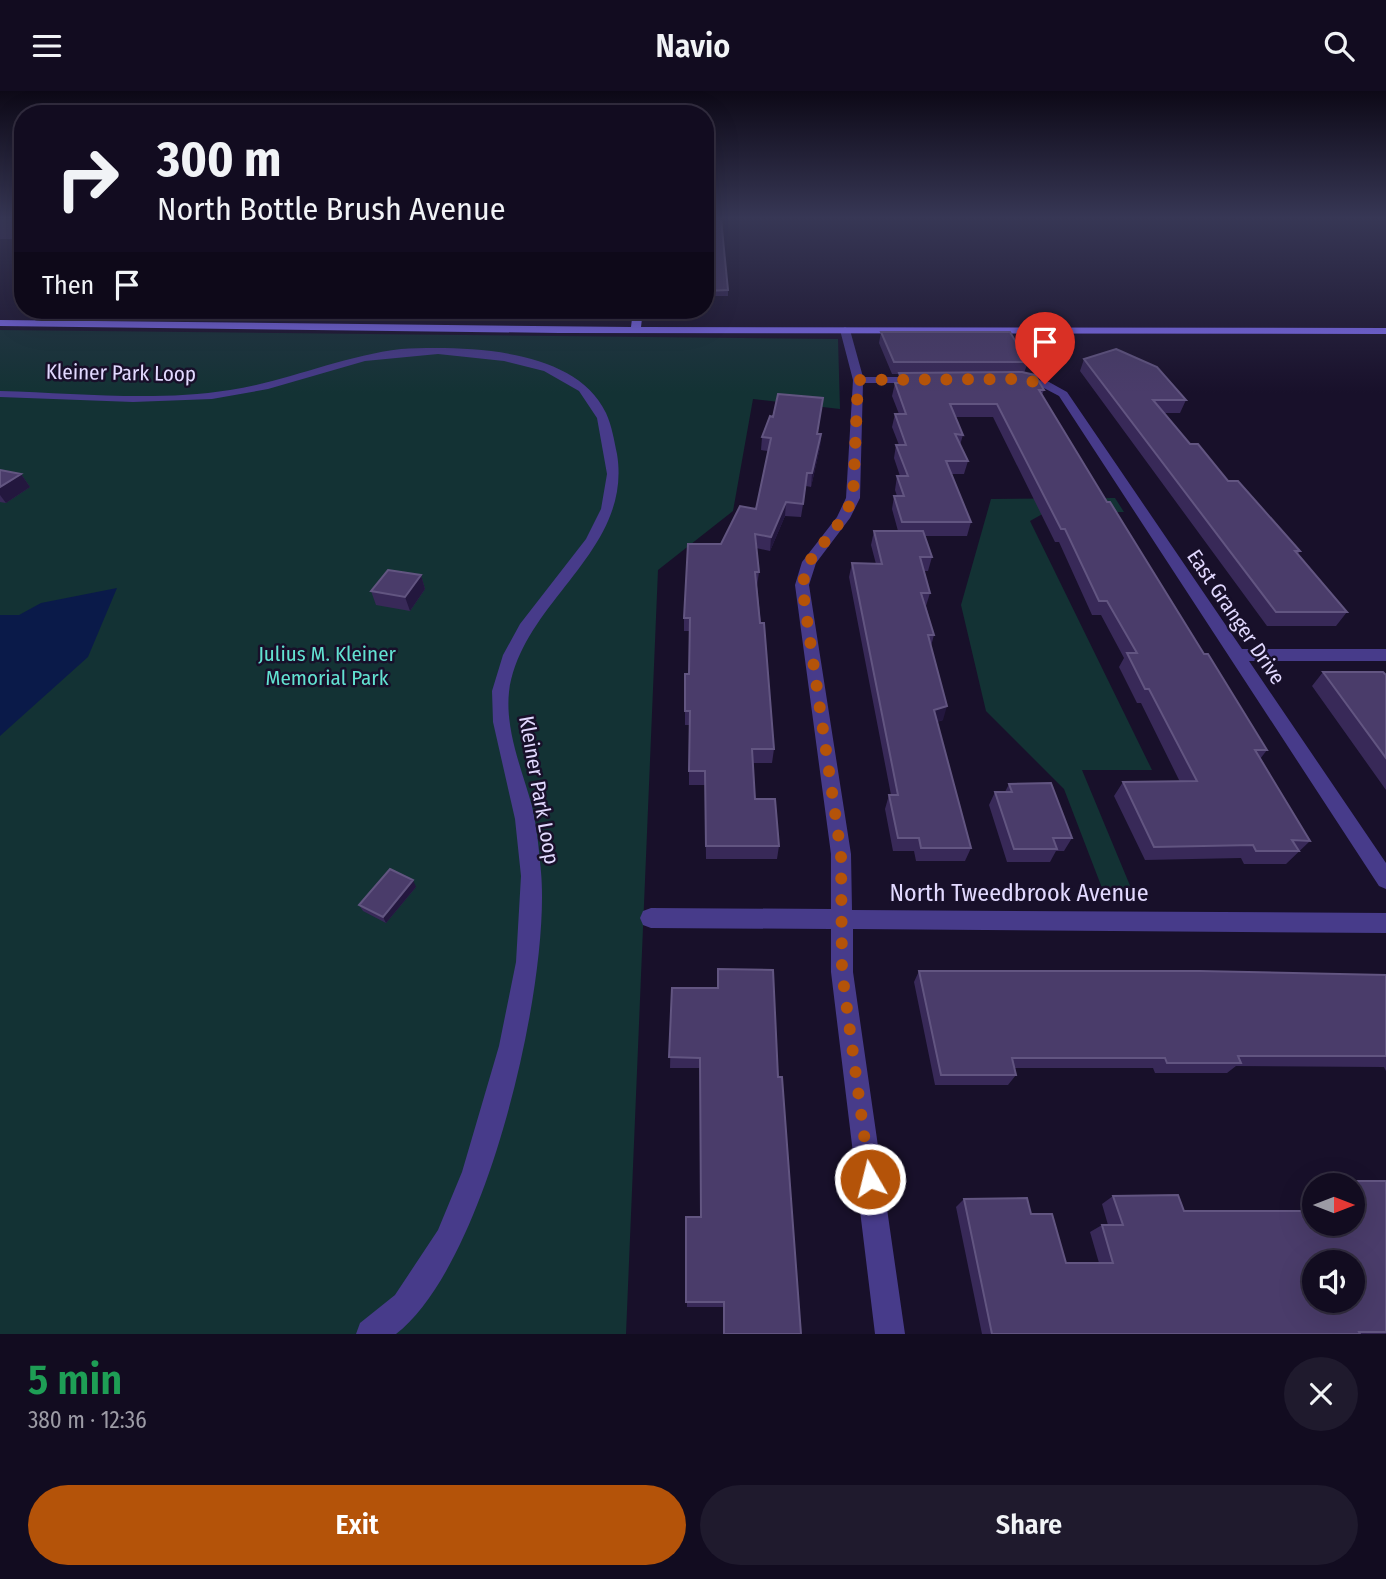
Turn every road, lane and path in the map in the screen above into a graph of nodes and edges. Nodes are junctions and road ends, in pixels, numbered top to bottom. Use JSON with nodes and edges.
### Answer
{"nodes":[{"id":1,"x":637,"y":319,"type":"edge"},
{"id":2,"x":0,"y":323,"type":"edge"},
{"id":3,"x":636,"y":330,"type":"junction"},
{"id":4,"x":845,"y":330,"type":"junction"},
{"id":5,"x":1386,"y":331,"type":"edge"},
{"id":6,"x":1006,"y":379,"type":"edge"},
{"id":7,"x":858,"y":380,"type":"junction"},
{"id":8,"x":941,"y":380,"type":"edge"},
{"id":9,"x":0,"y":394,"type":"edge"},
{"id":10,"x":1237,"y":655,"type":"junction"},
{"id":11,"x":1386,"y":655,"type":"edge"},
{"id":12,"x":1386,"y":880,"type":"edge"},
{"id":13,"x":651,"y":918,"type":"dead end"},
{"id":14,"x":842,"y":918,"type":"junction"},
{"id":15,"x":1386,"y":923,"type":"edge"},
{"id":16,"x":371,"y":1334,"type":"edge"},
{"id":17,"x":890,"y":1334,"type":"edge"}],
"edges":[{"from":1,"to":3,"type":"street"},
{"from":2,"to":3,"type":"street"},
{"from":3,"to":4,"type":"street"},
{"from":4,"to":5,"type":"street"},
{"from":4,"to":7,"type":"street"},
{"from":6,"to":10,"type":"street","name":"East Granger Drive"},
{"from":7,"to":8,"type":"street"},
{"from":7,"to":14,"type":"street"},
{"from":9,"to":16,"type":"street","name":"Kleiner Park Loop"},
{"from":10,"to":11,"type":"street"},
{"from":10,"to":12,"type":"street","name":"East Granger Drive"},
{"from":13,"to":14,"type":"street","name":"North Tweedbrook Avenue"},
{"from":14,"to":15,"type":"street","name":"North Tweedbrook Avenue"},
{"from":14,"to":17,"type":"street"}]}
